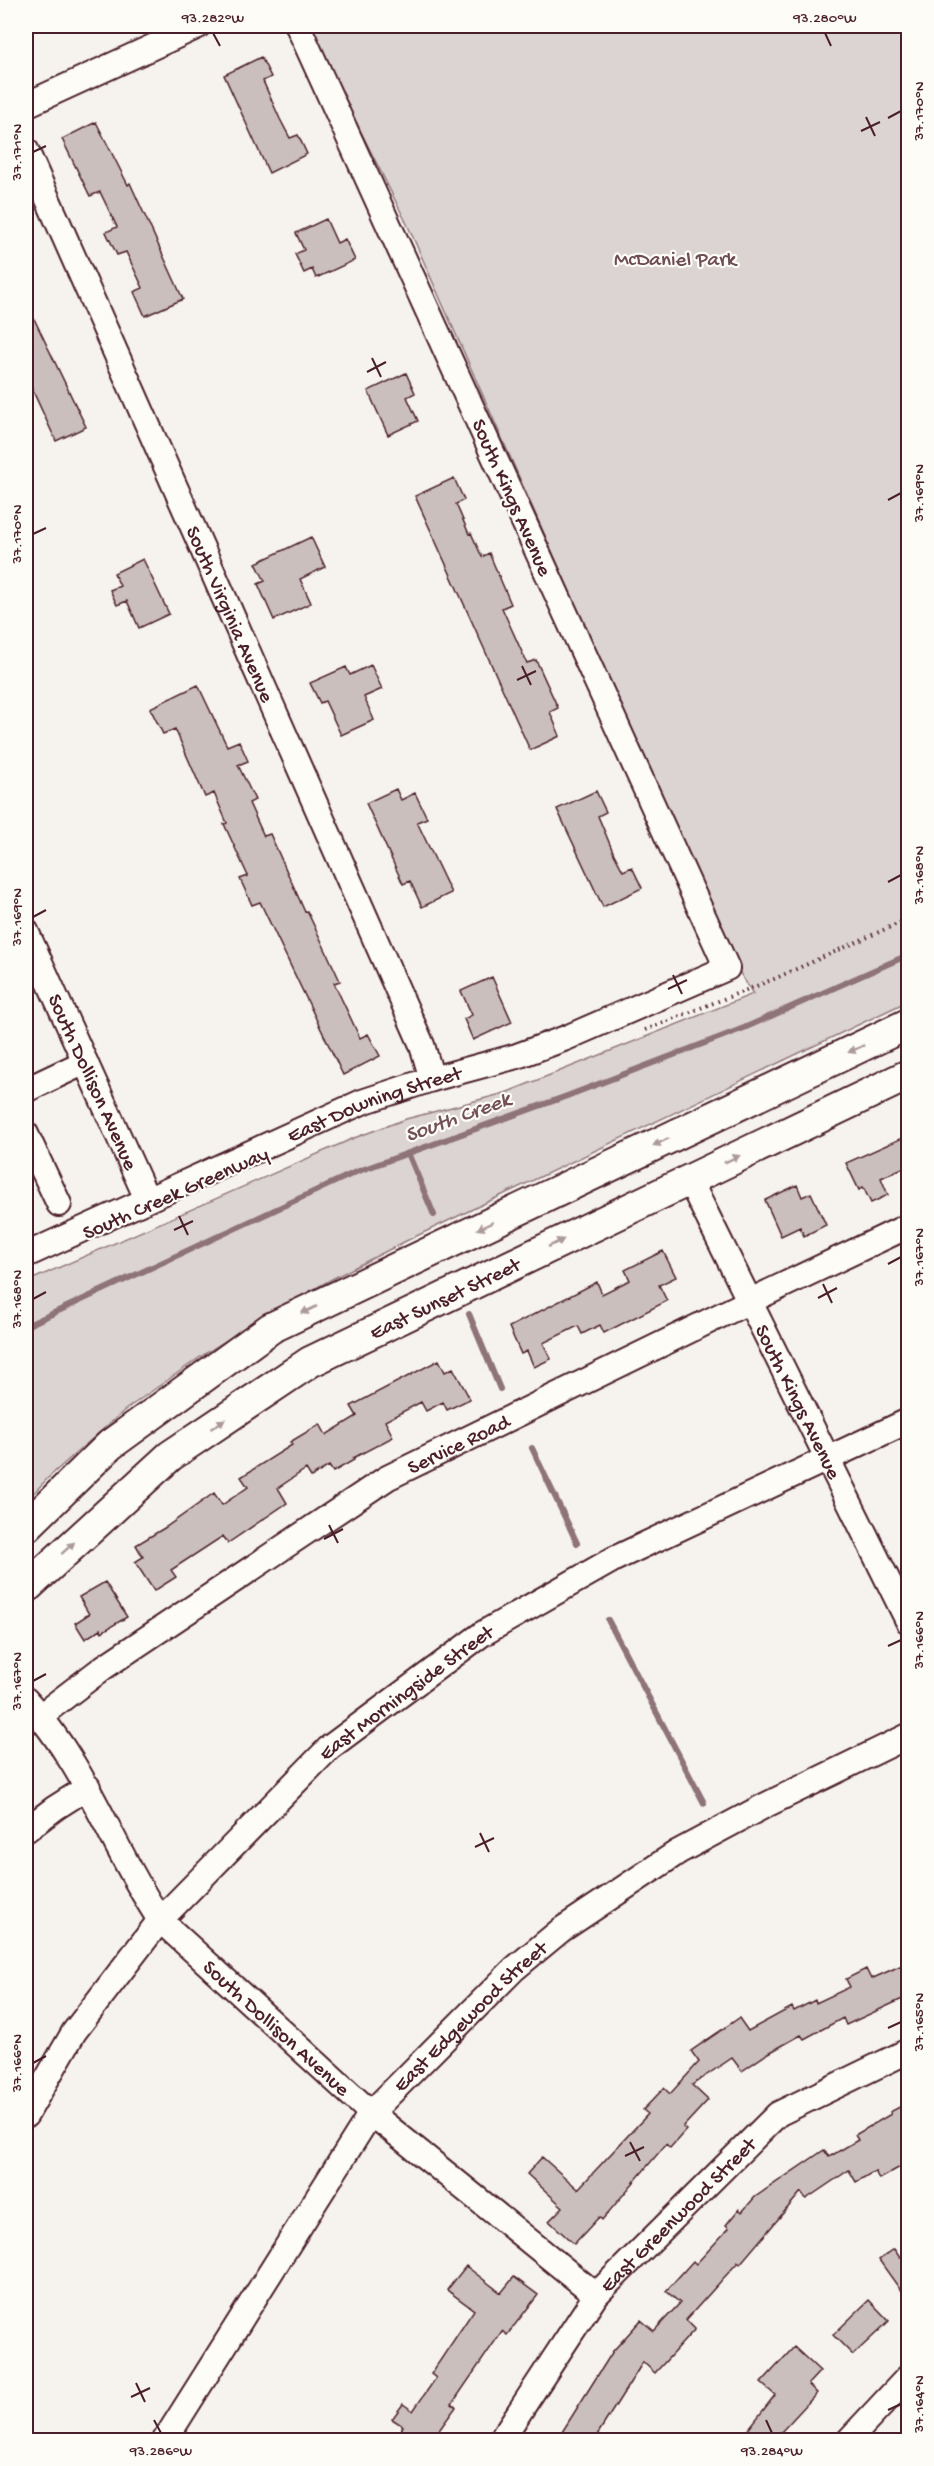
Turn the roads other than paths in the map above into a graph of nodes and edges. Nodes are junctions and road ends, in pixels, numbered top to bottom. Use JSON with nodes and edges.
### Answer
{"nodes":[{"id":1,"x":198,"y":26,"type":"edge"},
{"id":2,"x":298,"y":26,"type":"edge"},
{"id":3,"x":26,"y":105,"type":"edge"},
{"id":4,"x":26,"y":150,"type":"edge"},
{"id":5,"x":26,"y":931,"type":"edge"},
{"id":6,"x":727,"y":968,"type":"joint"},
{"id":7,"x":909,"y":1024,"type":"edge"},
{"id":8,"x":85,"y":1062,"type":"junction"},
{"id":9,"x":909,"y":1075,"type":"edge"},
{"id":10,"x":432,"y":1079,"type":"junction"},
{"id":11,"x":26,"y":1090,"type":"edge"},
{"id":12,"x":26,"y":1134,"type":"edge"},
{"id":13,"x":689,"y":1179,"type":"junction"},
{"id":14,"x":147,"y":1199,"type":"junction"},
{"id":15,"x":59,"y":1204,"type":"dead end"},
{"id":16,"x":909,"y":1226,"type":"edge"},
{"id":17,"x":26,"y":1255,"type":"edge"},
{"id":18,"x":750,"y":1301,"type":"junction"},
{"id":19,"x":909,"y":1421,"type":"edge"},
{"id":20,"x":827,"y":1460,"type":"junction"},
{"id":21,"x":26,"y":1527,"type":"edge"},
{"id":22,"x":26,"y":1588,"type":"edge"},
{"id":23,"x":909,"y":1621,"type":"edge"},
{"id":24,"x":33,"y":1708,"type":"edge"},
{"id":25,"x":909,"y":1736,"type":"edge"},
{"id":26,"x":88,"y":1787,"type":"junction"},
{"id":27,"x":26,"y":1830,"type":"edge"},
{"id":28,"x":160,"y":1920,"type":"junction"},
{"id":29,"x":909,"y":2051,"type":"edge"},
{"id":30,"x":371,"y":2113,"type":"junction"},
{"id":31,"x":26,"y":2115,"type":"edge"},
{"id":32,"x":596,"y":2295,"type":"junction"},
{"id":33,"x":909,"y":2377,"type":"edge"},
{"id":34,"x":165,"y":2440,"type":"edge"},
{"id":35,"x":501,"y":2440,"type":"edge"},
{"id":36,"x":849,"y":2440,"type":"edge"}],
"edges":[{"from":1,"to":3,"type":"street"},
{"from":2,"to":6,"type":"street","name":"South Kings Avenue"},
{"from":4,"to":10,"type":"street","name":"South Virginia Avenue"},
{"from":5,"to":8,"type":"street","name":"South Dollison Avenue"},
{"from":6,"to":10,"type":"street","name":"East Downing Street"},
{"from":7,"to":21,"type":"main road","one_way":true},
{"from":8,"to":11,"type":"street"},
{"from":8,"to":14,"type":"street","name":"South Dollison Avenue"},
{"from":13,"to":9,"type":"main road","name":"East Sunset Street","one_way":true},
{"from":10,"to":14,"type":"street","name":"East Downing Street"},
{"from":12,"to":15,"type":"street"},
{"from":13,"to":18,"type":"street","name":"South Kings Avenue"},
{"from":22,"to":13,"type":"main road","name":"East Sunset Street","one_way":true},
{"from":14,"to":17,"type":"street","name":"East Downing Street"},
{"from":16,"to":18,"type":"street","name":"Service Road"},
{"from":18,"to":20,"type":"street","name":"South Kings Avenue"},
{"from":18,"to":24,"type":"street","name":"Service Road"},
{"from":19,"to":20,"type":"street","name":"East Morningside Street"},
{"from":20,"to":23,"type":"street","name":"South Kings Avenue"},
{"from":20,"to":28,"type":"street","name":"East Morningside Street"},
{"from":24,"to":26,"type":"street","name":"South Dollison Avenue"},
{"from":25,"to":30,"type":"street","name":"East Edgewood Street"},
{"from":26,"to":27,"type":"street"},
{"from":26,"to":28,"type":"street","name":"South Dollison Avenue"},
{"from":28,"to":30,"type":"street","name":"South Dollison Avenue"},
{"from":28,"to":31,"type":"street","name":"East Morningside Street"},
{"from":29,"to":32,"type":"street","name":"East Greenwood Street"},
{"from":30,"to":32,"type":"street","name":"South Dollison Avenue"},
{"from":30,"to":34,"type":"street","name":"East Edgewood Street"},
{"from":32,"to":35,"type":"street","name":"East Greenwood Street"},
{"from":33,"to":36,"type":"street"}]}
